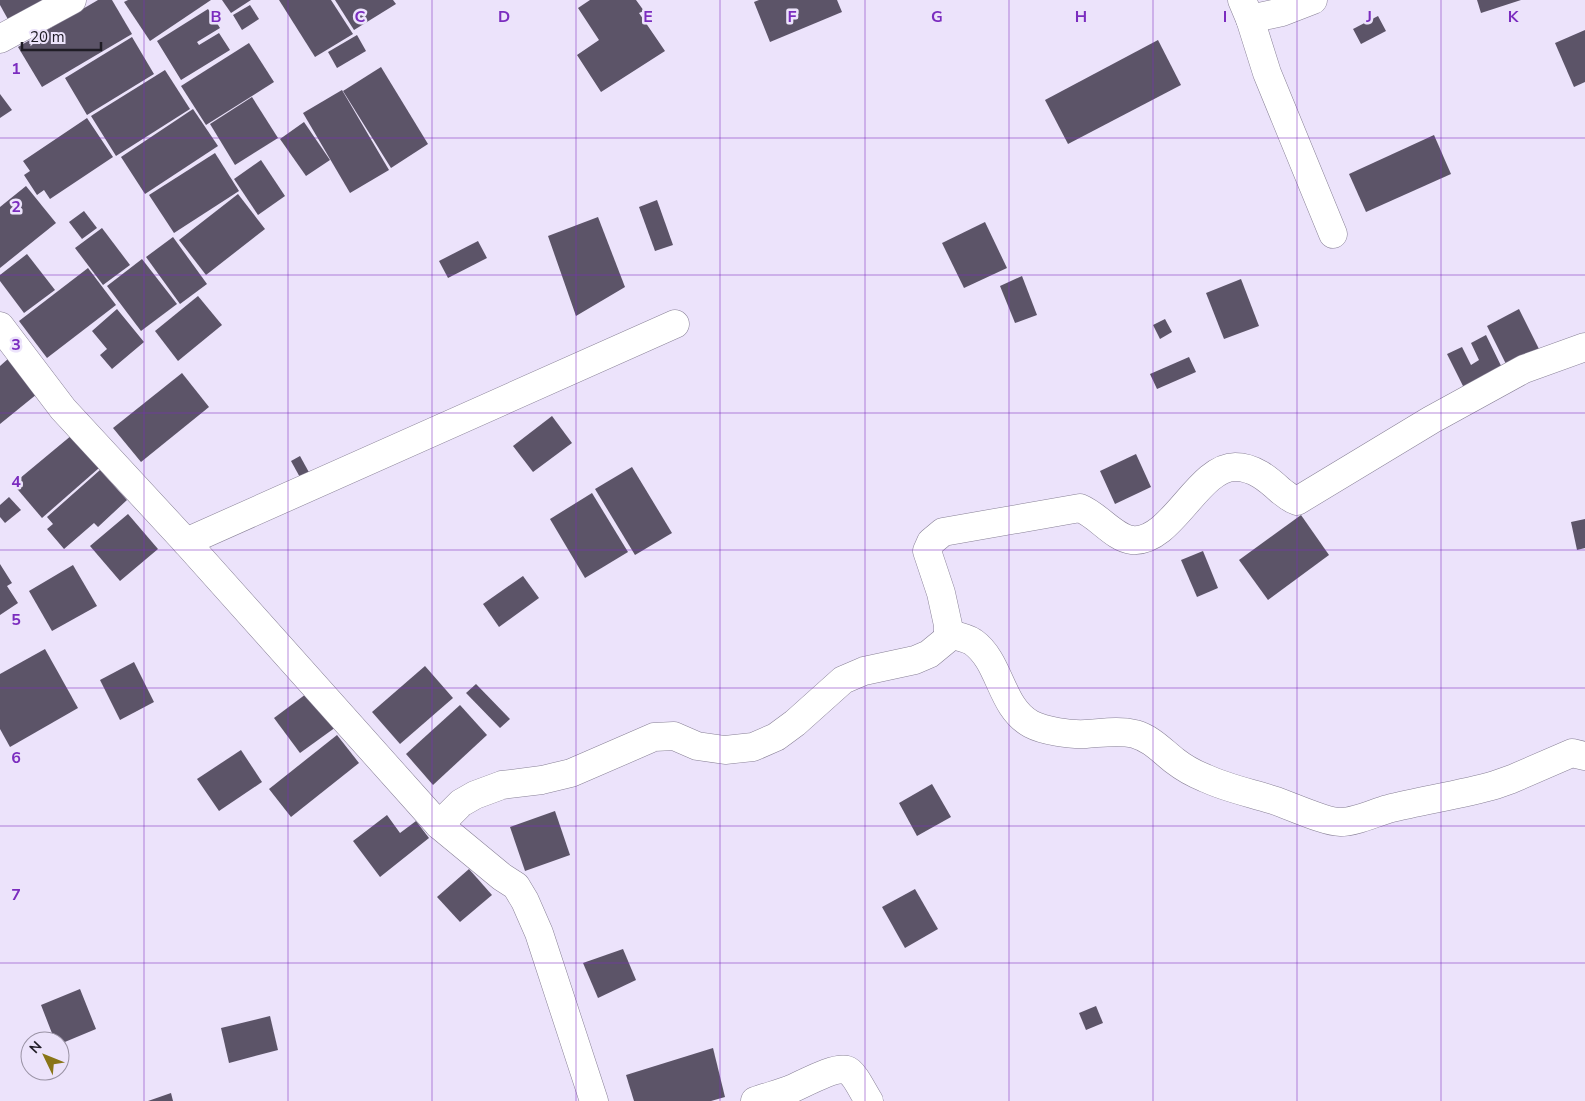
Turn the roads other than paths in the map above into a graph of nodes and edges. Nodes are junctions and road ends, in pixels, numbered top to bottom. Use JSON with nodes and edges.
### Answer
{"nodes":[{"id":1,"x":72,"y":0,"type":"edge"},
{"id":2,"x":1313,"y":0,"type":"edge"},
{"id":3,"x":1246,"y":9,"type":"edge"},
{"id":4,"x":0,"y":39,"type":"edge"},
{"id":5,"x":1333,"y":234,"type":"dead end"},
{"id":6,"x":675,"y":324,"type":"dead end"},
{"id":7,"x":0,"y":326,"type":"edge"},
{"id":8,"x":1585,"y":347,"type":"edge"},
{"id":9,"x":186,"y":542,"type":"junction"},
{"id":10,"x":948,"y":634,"type":"junction"},
{"id":11,"x":1585,"y":756,"type":"edge"},
{"id":12,"x":439,"y":825,"type":"junction"},
{"id":13,"x":594,"y":1101,"type":"edge"},
{"id":14,"x":755,"y":1101,"type":"edge"},
{"id":15,"x":869,"y":1101,"type":"edge"}],
"edges":[{"from":1,"to":4,"type":"street"},
{"from":2,"to":3,"type":"street"},
{"from":3,"to":5,"type":"street"},
{"from":6,"to":9,"type":"street"},
{"from":7,"to":9,"type":"street"},
{"from":8,"to":10,"type":"street"},
{"from":9,"to":12,"type":"street"},
{"from":10,"to":11,"type":"street"},
{"from":10,"to":12,"type":"street"},
{"from":12,"to":13,"type":"street"},
{"from":14,"to":15,"type":"street"}]}
